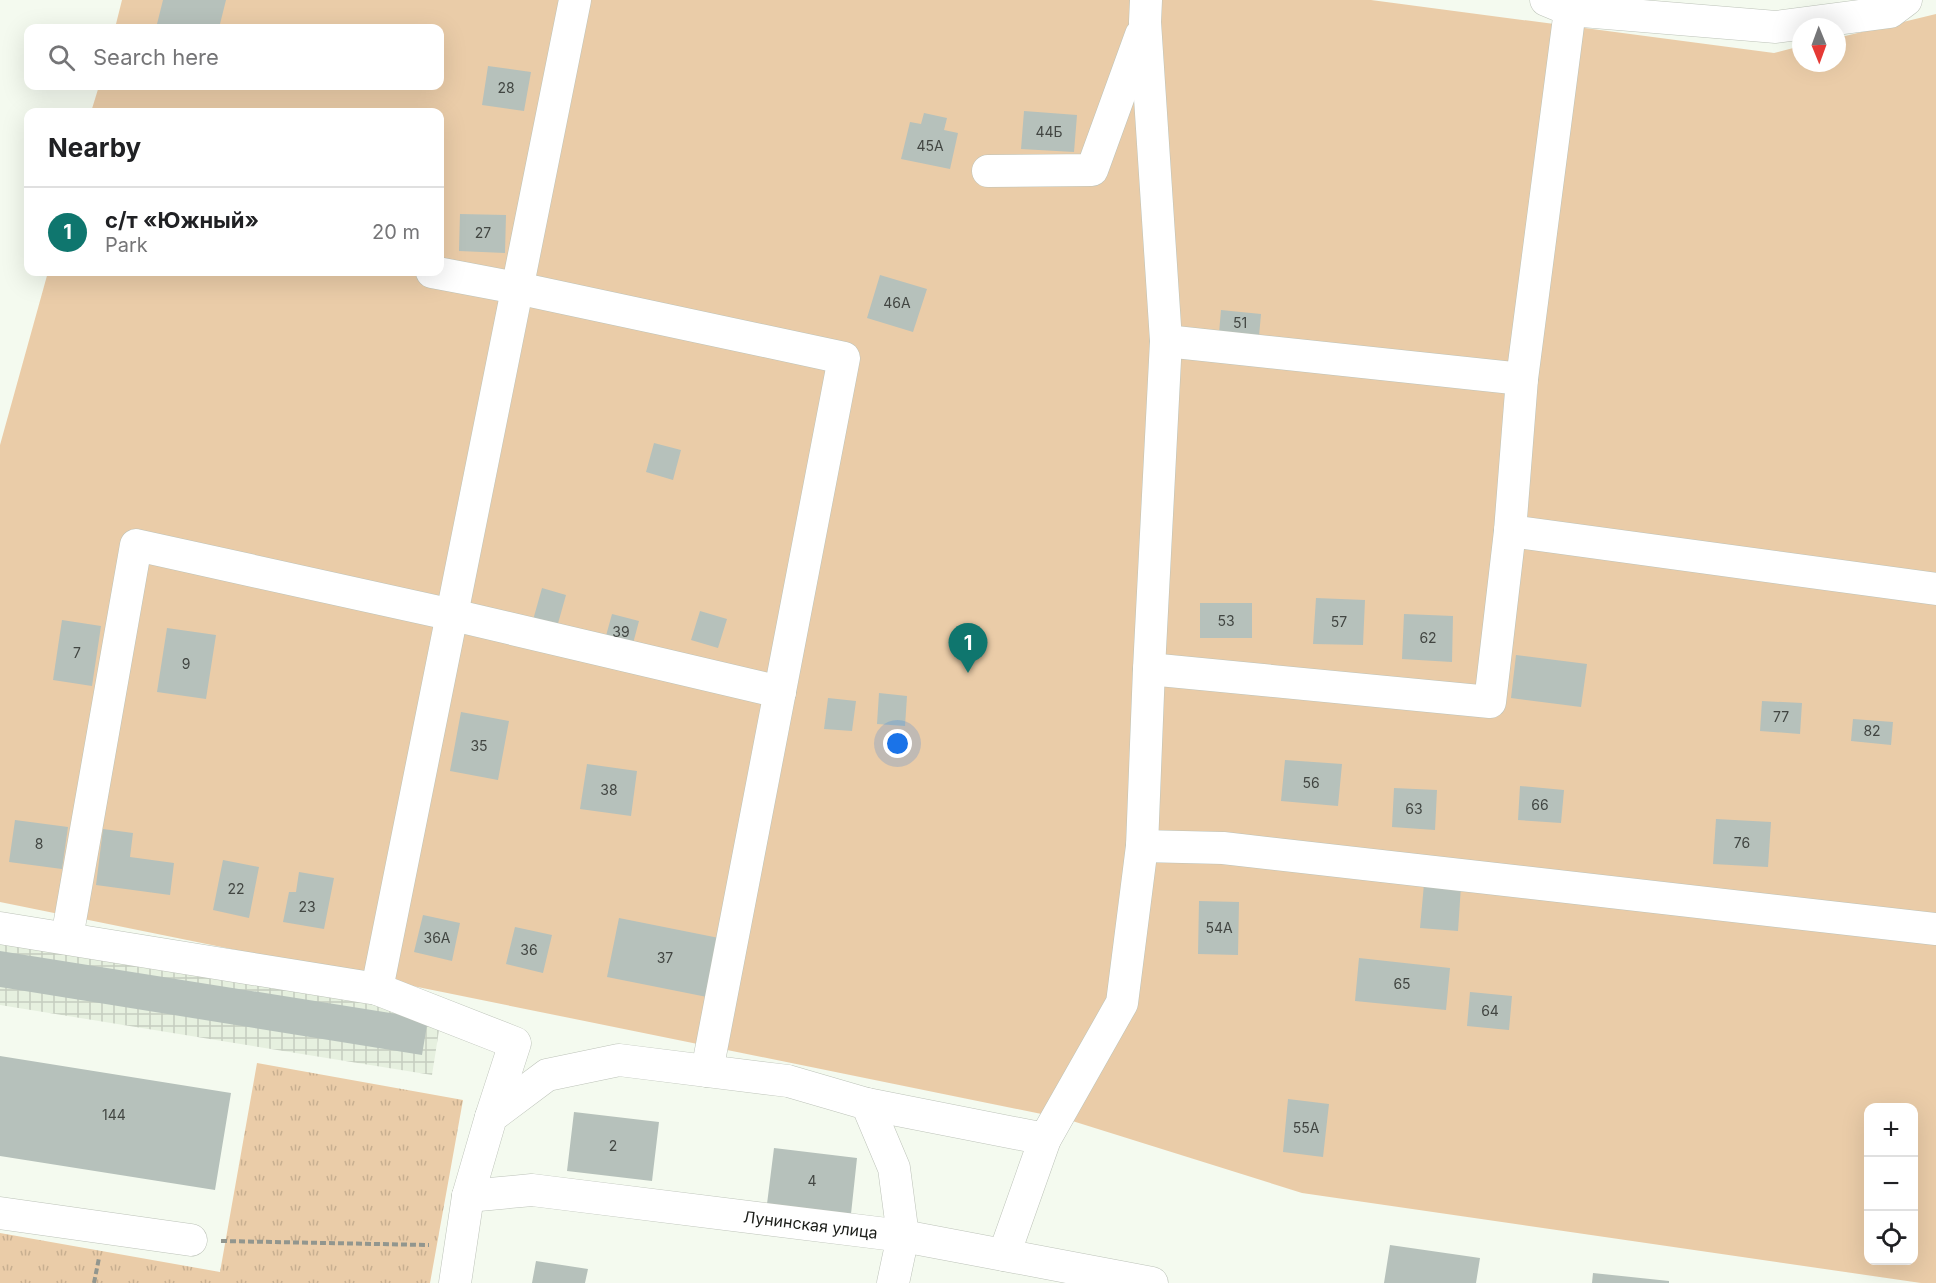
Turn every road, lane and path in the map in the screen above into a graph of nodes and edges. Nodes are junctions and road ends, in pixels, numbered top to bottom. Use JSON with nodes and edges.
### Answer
{"nodes":[{"id":1,"x":575,"y":0,"type":"edge"},
{"id":2,"x":1906,"y":0,"type":"edge"},
{"id":3,"x":1558,"y":5,"type":"edge"},
{"id":4,"x":1146,"y":11,"type":"edge"},
{"id":5,"x":988,"y":171,"type":"dead end"},
{"id":6,"x":444,"y":274,"type":"edge"},
{"id":7,"x":517,"y":288,"type":"junction"},
{"id":8,"x":1166,"y":341,"type":"junction"},
{"id":9,"x":1522,"y":379,"type":"junction"},
{"id":10,"x":1510,"y":531,"type":"junction"},
{"id":11,"x":1936,"y":589,"type":"edge"},
{"id":12,"x":453,"y":615,"type":"junction"},
{"id":13,"x":1149,"y":669,"type":"junction"},
{"id":14,"x":780,"y":693,"type":"junction"},
{"id":15,"x":1142,"y":846,"type":"junction"},
{"id":16,"x":0,"y":928,"type":"edge"},
{"id":17,"x":1936,"y":929,"type":"edge"},
{"id":18,"x":66,"y":938,"type":"junction"},
{"id":19,"x":377,"y":989,"type":"junction"},
{"id":20,"x":707,"y":1071,"type":"junction"},
{"id":21,"x":867,"y":1104,"type":"junction"},
{"id":22,"x":491,"y":1118,"type":"junction"},
{"id":23,"x":1045,"y":1140,"type":"junction"},
{"id":24,"x":468,"y":1196,"type":"junction"},
{"id":25,"x":0,"y":1213,"type":"edge"},
{"id":26,"x":903,"y":1236,"type":"junction"},
{"id":27,"x":191,"y":1240,"type":"joint"},
{"id":28,"x":460,"y":1245,"type":"junction"},
{"id":29,"x":1004,"y":1255,"type":"junction"},
{"id":30,"x":455,"y":1283,"type":"edge"},
{"id":31,"x":893,"y":1283,"type":"edge"},
{"id":32,"x":1152,"y":1283,"type":"edge"}],
"edges":[{"from":1,"to":7,"type":"street"},
{"from":2,"to":3,"type":"street"},
{"from":3,"to":9,"type":"street"},
{"from":4,"to":5,"type":"street"},
{"from":4,"to":8,"type":"street"},
{"from":6,"to":7,"type":"street"},
{"from":7,"to":12,"type":"street"},
{"from":7,"to":14,"type":"street"},
{"from":8,"to":9,"type":"street"},
{"from":8,"to":13,"type":"street"},
{"from":9,"to":10,"type":"street"},
{"from":10,"to":11,"type":"street"},
{"from":10,"to":13,"type":"street"},
{"from":12,"to":14,"type":"street"},
{"from":12,"to":18,"type":"street"},
{"from":12,"to":19,"type":"street"},
{"from":13,"to":15,"type":"street"},
{"from":14,"to":20,"type":"street"},
{"from":15,"to":17,"type":"street"},
{"from":15,"to":23,"type":"street"},
{"from":16,"to":18,"type":"street"},
{"from":18,"to":19,"type":"street"},
{"from":19,"to":22,"type":"street"},
{"from":20,"to":21,"type":"street"},
{"from":20,"to":22,"type":"street"},
{"from":21,"to":23,"type":"street"},
{"from":21,"to":26,"type":"street"},
{"from":22,"to":24,"type":"street"},
{"from":23,"to":29,"type":"street"},
{"from":24,"to":26,"type":"street","name":"Лунинская улица"},
{"from":24,"to":28,"type":"street"},
{"from":25,"to":27,"type":"street"},
{"from":26,"to":29,"type":"street","name":"Лунинская улица"},
{"from":26,"to":31,"type":"street"},
{"from":27,"to":28,"type":"path"},
{"from":28,"to":30,"type":"street"},
{"from":29,"to":32,"type":"street","name":"Лунинская улица"}]}
